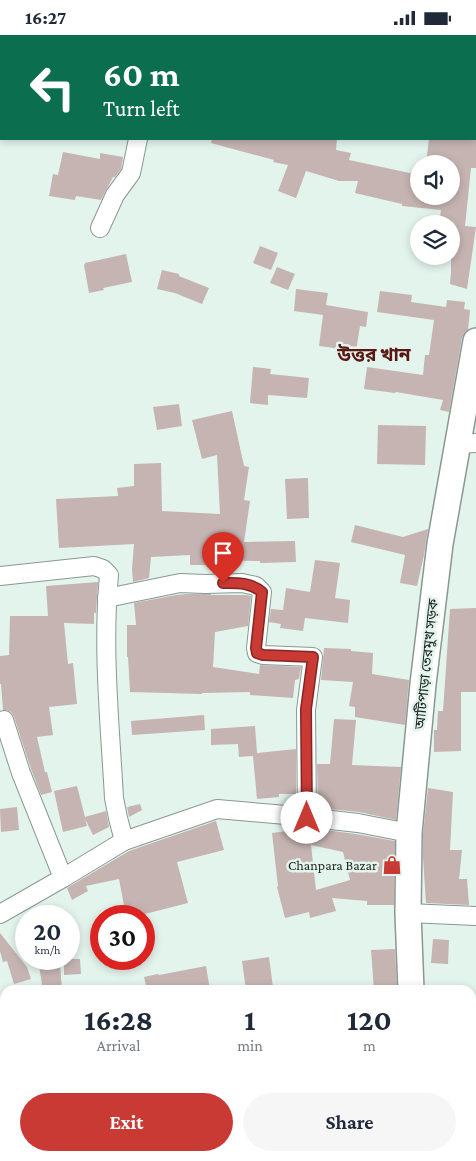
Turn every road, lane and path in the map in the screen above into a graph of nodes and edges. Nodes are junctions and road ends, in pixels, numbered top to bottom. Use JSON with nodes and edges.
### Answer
{"nodes":[{"id":1,"x":138,"y":140,"type":"edge"},
{"id":2,"x":100,"y":228,"type":"dead end"},
{"id":3,"x":476,"y":341,"type":"edge"},
{"id":4,"x":467,"y":443,"type":"edge"},
{"id":5,"x":0,"y":576,"type":"edge"},
{"id":6,"x":107,"y":598,"type":"junction"},
{"id":7,"x":4,"y":720,"type":"dead end"},
{"id":8,"x":307,"y":818,"type":"junction"},
{"id":9,"x":409,"y":833,"type":"junction"},
{"id":10,"x":124,"y":841,"type":"junction"},
{"id":11,"x":63,"y":878,"type":"junction"},
{"id":12,"x":408,"y":913,"type":"junction"},
{"id":13,"x":0,"y":914,"type":"edge"},
{"id":14,"x":476,"y":916,"type":"edge"},
{"id":15,"x":411,"y":985,"type":"edge"}],
"edges":[{"from":1,"to":2,"type":"street"},
{"from":3,"to":4,"type":"main road","name":"আটিপাড়া তেরমুখ সড়ক"},
{"from":4,"to":9,"type":"main road","name":"আটিপাড়া তেরমুখ সড়ক"},
{"from":5,"to":6,"type":"street"},
{"from":6,"to":8,"type":"street"},
{"from":6,"to":10,"type":"street"},
{"from":7,"to":11,"type":"street"},
{"from":8,"to":9,"type":"street"},
{"from":8,"to":10,"type":"street"},
{"from":9,"to":12,"type":"main road","name":"আটিপাড়া তেরমুখ সড়ক"},
{"from":10,"to":11,"type":"street"},
{"from":11,"to":13,"type":"street"},
{"from":12,"to":14,"type":"street"},
{"from":12,"to":15,"type":"main road","name":"আটিপাড়া তেরমুখ সড়ক"}]}
